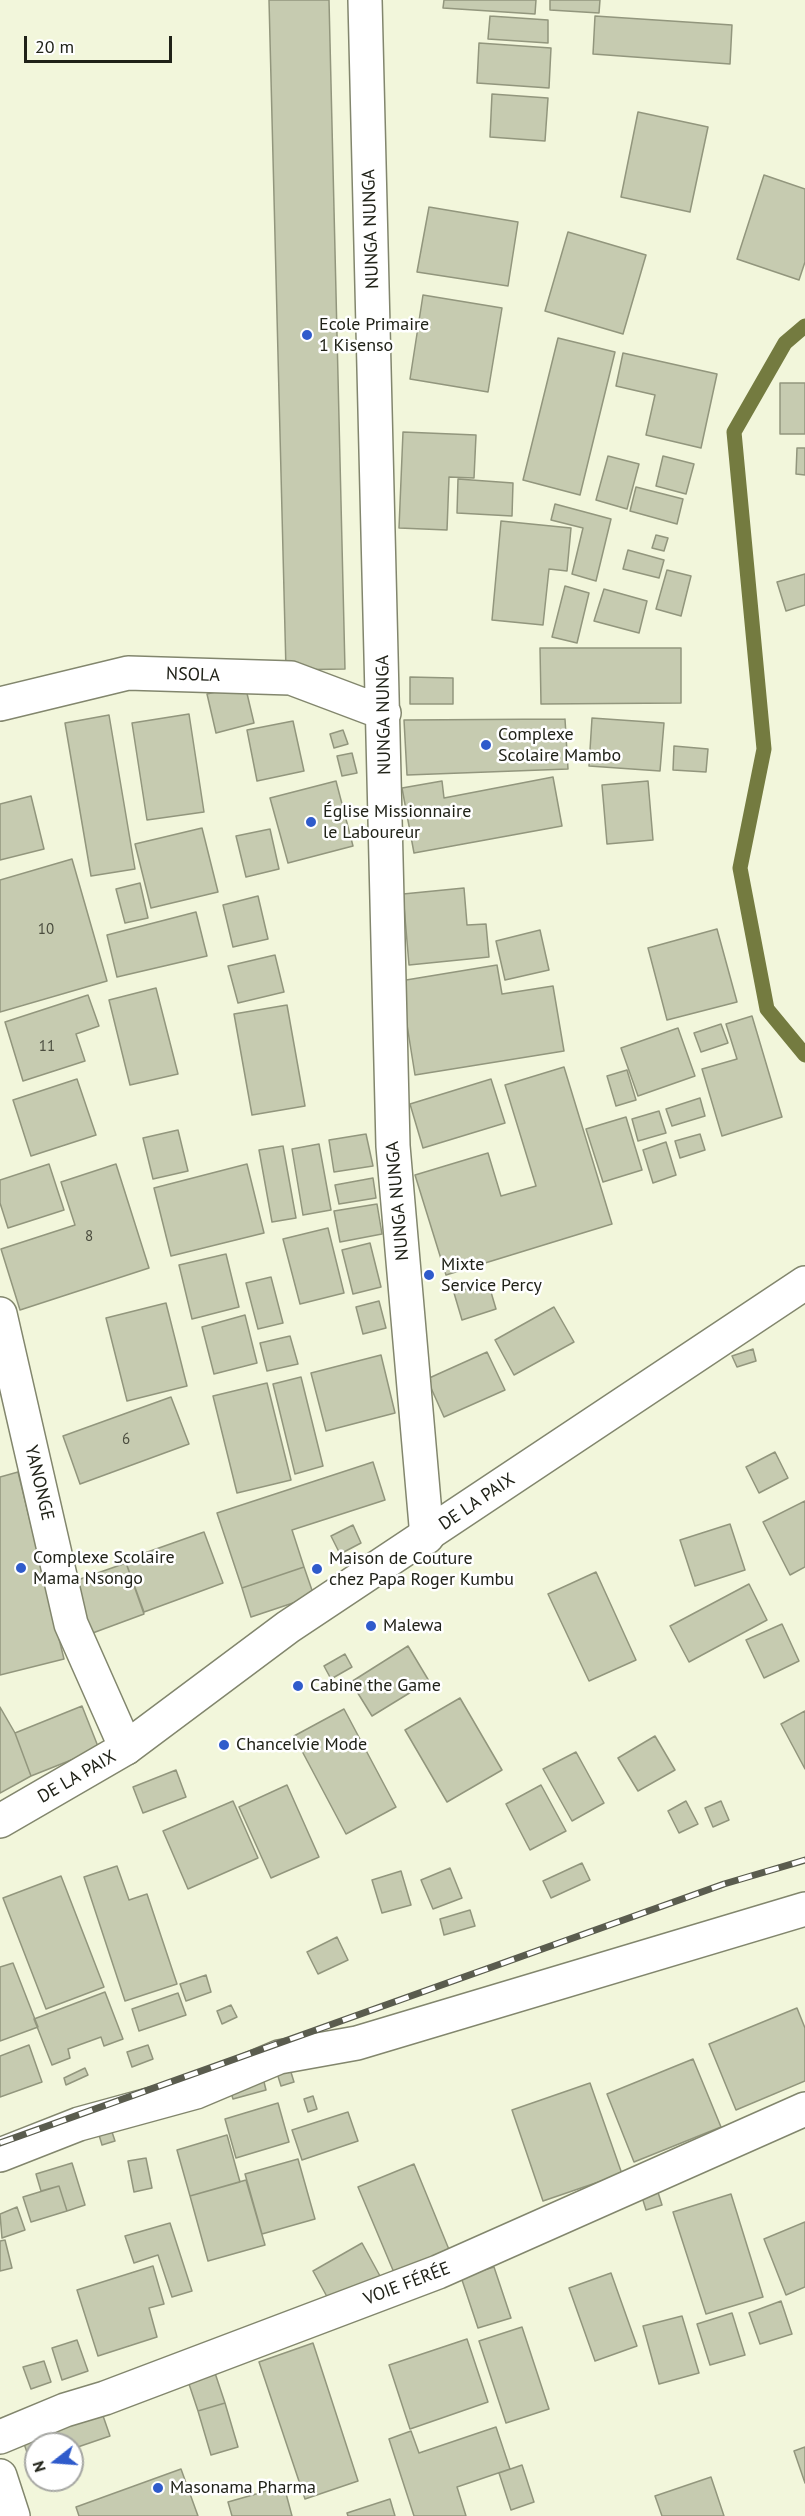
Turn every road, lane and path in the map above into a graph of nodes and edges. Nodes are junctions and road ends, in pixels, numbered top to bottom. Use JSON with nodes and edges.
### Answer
{"nodes":[{"id":1,"x":365,"y":0,"type":"edge"},
{"id":2,"x":0,"y":704,"type":"edge"},
{"id":3,"x":384,"y":713,"type":"junction"},
{"id":4,"x":805,"y":1282,"type":"edge"},
{"id":5,"x":0,"y":1314,"type":"edge"},
{"id":6,"x":427,"y":1537,"type":"junction"},
{"id":7,"x":126,"y":1748,"type":"junction"},
{"id":8,"x":0,"y":1821,"type":"edge"},
{"id":9,"x":805,"y":1909,"type":"edge"},
{"id":10,"x":805,"y":2109,"type":"edge"},
{"id":11,"x":0,"y":2155,"type":"edge"},
{"id":12,"x":0,"y":2437,"type":"edge"},
{"id":13,"x":0,"y":2476,"type":"edge"},
{"id":14,"x":13,"y":2516,"type":"edge"}],
"edges":[{"from":1,"to":3,"type":"street","name":"NUNGA NUNGA"},
{"from":2,"to":3,"type":"street","name":"NSOLA"},
{"from":3,"to":6,"type":"street","name":"NUNGA NUNGA"},
{"from":4,"to":6,"type":"street","name":"DE LA PAIX"},
{"from":5,"to":7,"type":"street","name":"YANONGE"},
{"from":6,"to":7,"type":"street","name":"DE LA PAIX"},
{"from":7,"to":8,"type":"street","name":"DE LA PAIX"},
{"from":9,"to":11,"type":"street"},
{"from":10,"to":12,"type":"street","name":"VOIE FÉRÉE"},
{"from":13,"to":14,"type":"street"}]}
